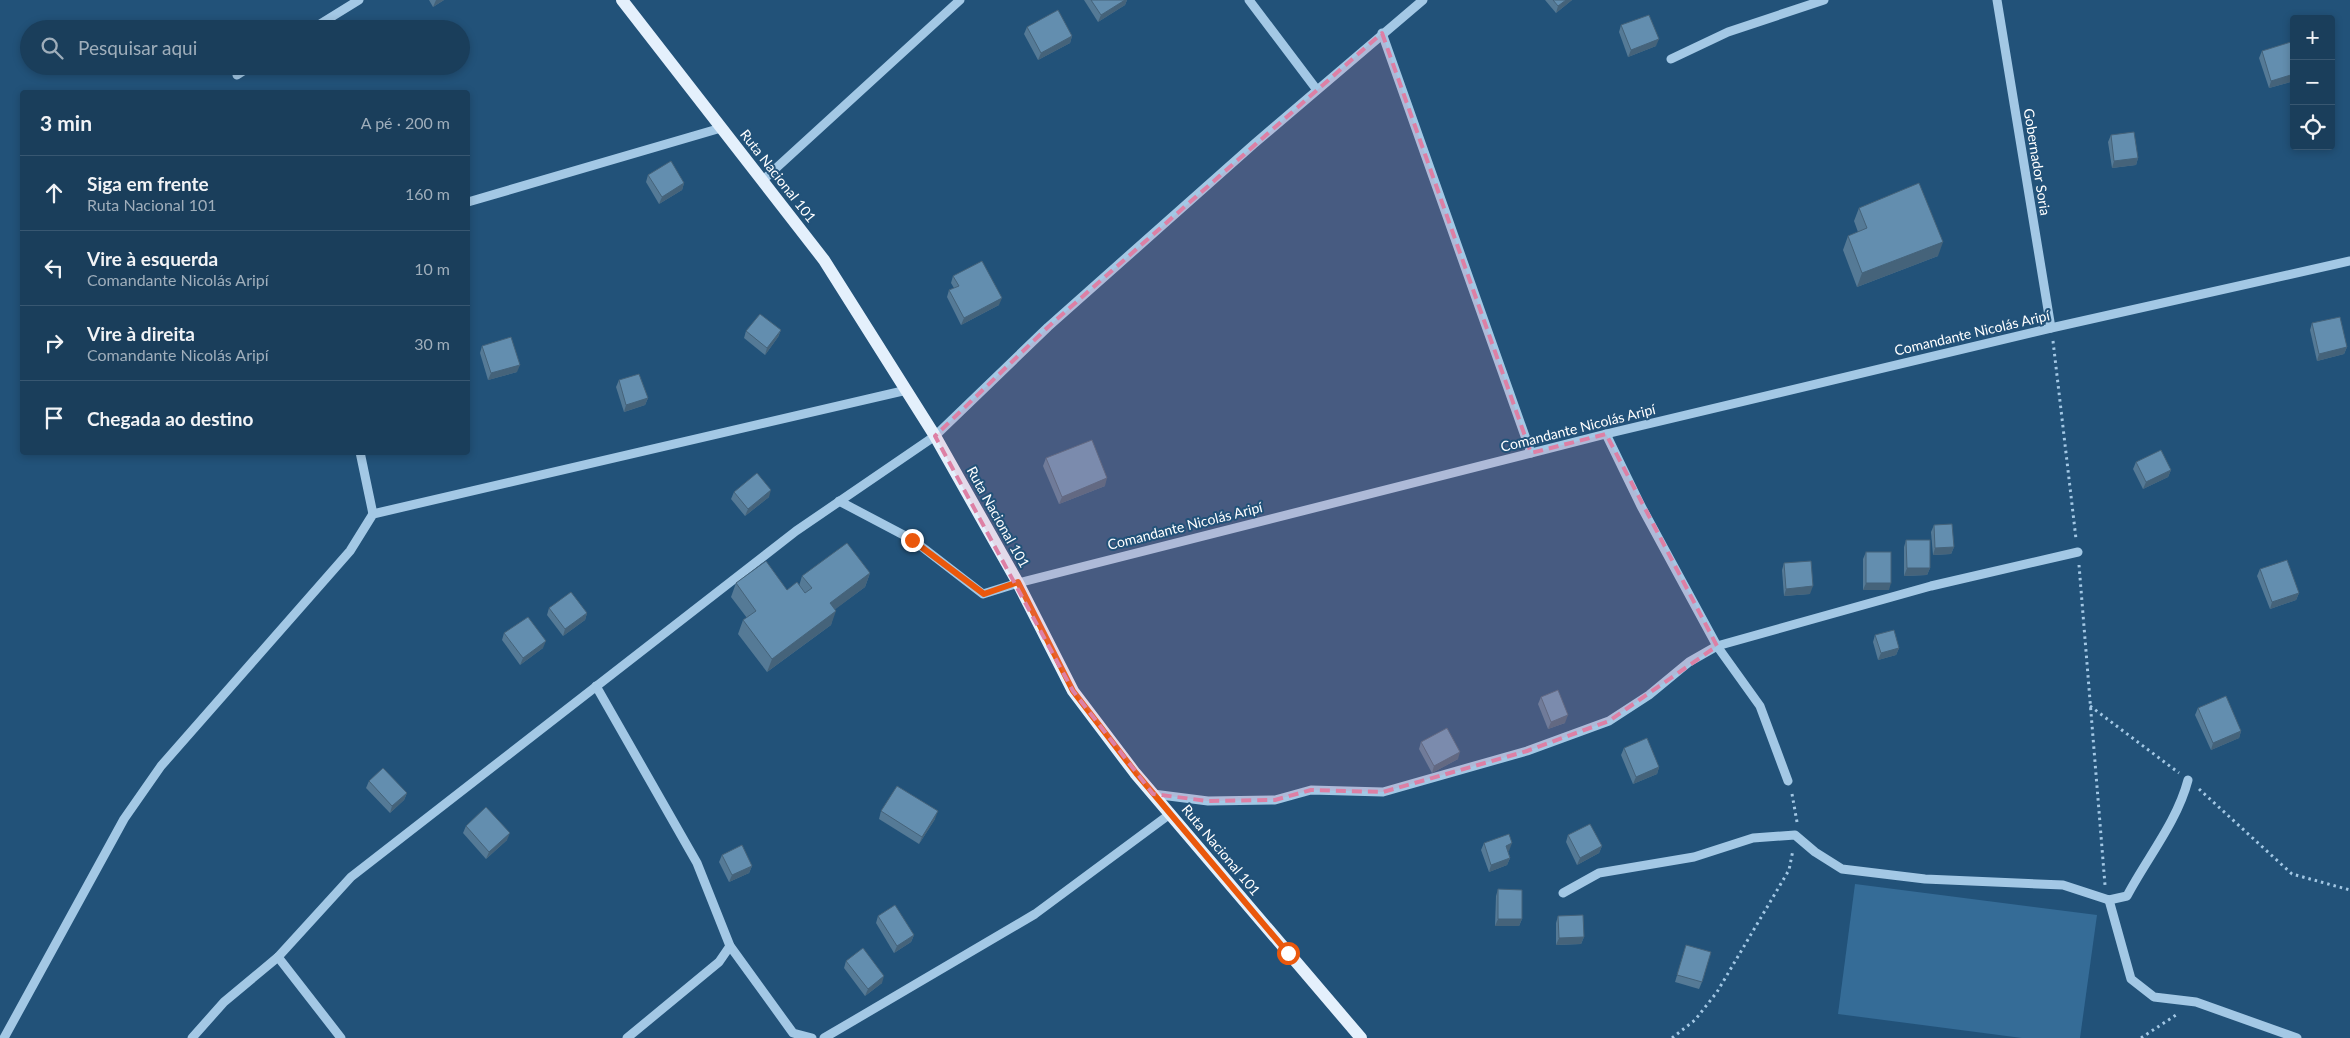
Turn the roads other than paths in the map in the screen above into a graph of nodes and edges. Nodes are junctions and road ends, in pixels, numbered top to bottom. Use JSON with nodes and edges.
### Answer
{"nodes":[{"id":1,"x":359,"y":0,"type":"edge"},
{"id":2,"x":960,"y":0,"type":"edge"},
{"id":3,"x":1249,"y":0,"type":"edge"},
{"id":4,"x":1423,"y":0,"type":"edge"},
{"id":5,"x":1824,"y":0,"type":"edge"},
{"id":6,"x":1997,"y":0,"type":"edge"},
{"id":7,"x":626,"y":2,"type":"edge"},
{"id":8,"x":327,"y":20,"type":"edge"},
{"id":9,"x":1382,"y":33,"type":"junction"},
{"id":10,"x":1671,"y":59,"type":"dead end"},
{"id":11,"x":1317,"y":90,"type":"junction"},
{"id":12,"x":721,"y":128,"type":"junction"},
{"id":13,"x":762,"y":181,"type":"junction"},
{"id":14,"x":470,"y":201,"type":"edge"},
{"id":15,"x":2350,"y":260,"type":"edge"},
{"id":16,"x":2051,"y":328,"type":"junction"},
{"id":17,"x":907,"y":390,"type":"junction"},
{"id":18,"x":1606,"y":434,"type":"junction"},
{"id":19,"x":935,"y":436,"type":"junction"},
{"id":20,"x":1531,"y":453,"type":"junction"},
{"id":21,"x":361,"y":455,"type":"edge"},
{"id":22,"x":839,"y":501,"type":"junction"},
{"id":23,"x":373,"y":514,"type":"junction"},
{"id":24,"x":2078,"y":552,"type":"road end"},
{"id":25,"x":1018,"y":582,"type":"junction"},
{"id":26,"x":1717,"y":646,"type":"junction"},
{"id":27,"x":596,"y":686,"type":"junction"},
{"id":28,"x":1788,"y":780,"type":"road end"},
{"id":29,"x":2188,"y":780,"type":"road end"},
{"id":30,"x":1154,"y":794,"type":"junction"},
{"id":31,"x":1170,"y":814,"type":"junction"},
{"id":32,"x":1563,"y":893,"type":"dead end"},
{"id":33,"x":2109,"y":900,"type":"junction"},
{"id":34,"x":730,"y":946,"type":"junction"},
{"id":35,"x":278,"y":957,"type":"junction"},
{"id":36,"x":4,"y":1038,"type":"edge"},
{"id":37,"x":192,"y":1038,"type":"edge"},
{"id":38,"x":342,"y":1038,"type":"edge"},
{"id":39,"x":627,"y":1038,"type":"edge"},
{"id":40,"x":812,"y":1038,"type":"edge"},
{"id":41,"x":824,"y":1038,"type":"edge"},
{"id":42,"x":1361,"y":1038,"type":"edge"},
{"id":43,"x":2297,"y":1038,"type":"edge"}],
"edges":[{"from":1,"to":8,"type":"street"},
{"from":2,"to":13,"type":"street"},
{"from":3,"to":11,"type":"street"},
{"from":4,"to":9,"type":"street"},
{"from":5,"to":10,"type":"street"},
{"from":6,"to":16,"type":"street","name":"Gobernador Soria"},
{"from":7,"to":12,"type":"main road","name":"Ruta Nacional 101"},
{"from":9,"to":11,"type":"street"},
{"from":9,"to":20,"type":"street"},
{"from":11,"to":19,"type":"street"},
{"from":12,"to":13,"type":"main road","name":"Ruta Nacional 101"},
{"from":12,"to":14,"type":"street"},
{"from":13,"to":17,"type":"main road","name":"Ruta Nacional 101"},
{"from":15,"to":16,"type":"street","name":"Comandante Nicolás Aripí"},
{"from":16,"to":18,"type":"street","name":"Comandante Nicolás Aripí"},
{"from":17,"to":19,"type":"main road","name":"Ruta Nacional 101"},
{"from":17,"to":23,"type":"street"},
{"from":18,"to":20,"type":"street","name":"Comandante Nicolás Aripí"},
{"from":18,"to":26,"type":"street"},
{"from":19,"to":22,"type":"street"},
{"from":19,"to":25,"type":"main road","name":"Ruta Nacional 101"},
{"from":20,"to":25,"type":"street","name":"Comandante Nicolás Aripí"},
{"from":21,"to":23,"type":"street"},
{"from":22,"to":25,"type":"street","name":"Comandante Nicolás Aripí"},
{"from":22,"to":27,"type":"street"},
{"from":23,"to":36,"type":"street"},
{"from":24,"to":26,"type":"street"},
{"from":25,"to":30,"type":"main road","name":"Ruta Nacional 101"},
{"from":26,"to":28,"type":"street"},
{"from":26,"to":30,"type":"street"},
{"from":27,"to":34,"type":"street"},
{"from":27,"to":35,"type":"street"},
{"from":29,"to":33,"type":"street"},
{"from":30,"to":31,"type":"main road","name":"Ruta Nacional 101"},
{"from":31,"to":41,"type":"street"},
{"from":31,"to":42,"type":"main road","name":"Ruta Nacional 101"},
{"from":32,"to":33,"type":"street"},
{"from":33,"to":43,"type":"street"},
{"from":34,"to":39,"type":"street"},
{"from":34,"to":40,"type":"street"},
{"from":35,"to":37,"type":"street"},
{"from":35,"to":38,"type":"street"}]}
